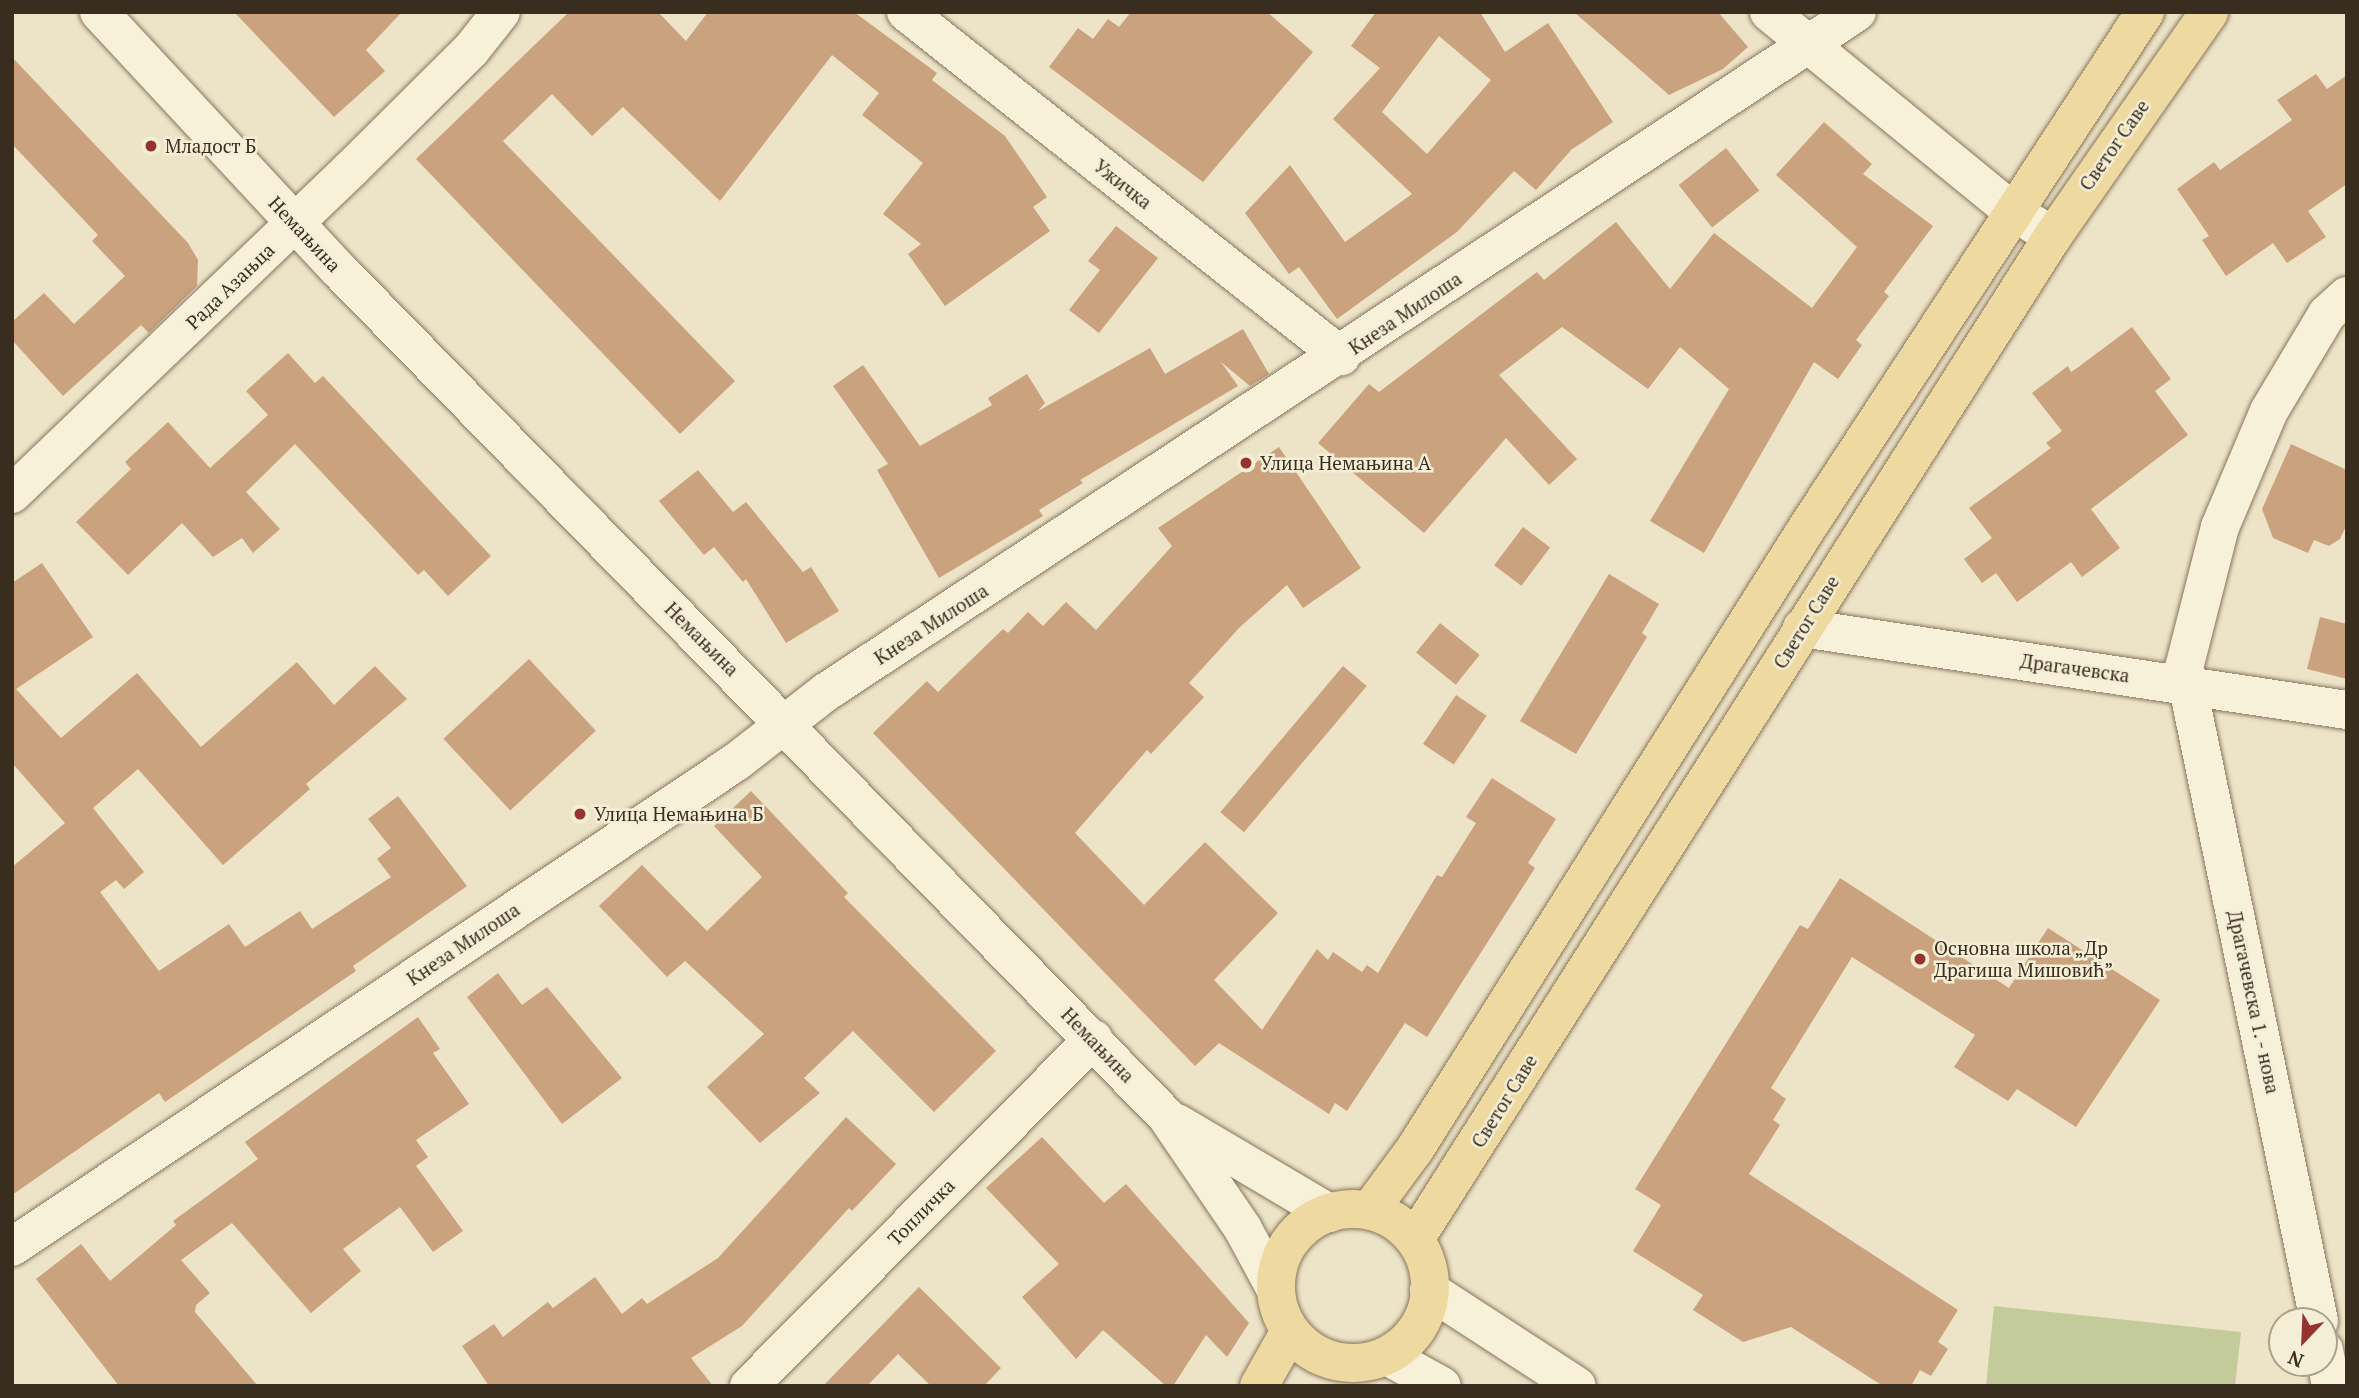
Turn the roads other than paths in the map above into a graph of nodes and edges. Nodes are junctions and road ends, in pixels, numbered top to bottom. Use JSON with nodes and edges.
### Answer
{"nodes":[{"id":1,"x":99,"y":12,"type":"edge"},
{"id":2,"x":501,"y":12,"type":"edge"},
{"id":3,"x":906,"y":12,"type":"edge"},
{"id":4,"x":1769,"y":12,"type":"edge"},
{"id":5,"x":1857,"y":12,"type":"edge"},
{"id":6,"x":2146,"y":12,"type":"edge"},
{"id":7,"x":2210,"y":12,"type":"edge"},
{"id":8,"x":1810,"y":43,"type":"junction"},
{"id":9,"x":2012,"y":211,"type":"junction"},
{"id":10,"x":296,"y":222,"type":"junction"},
{"id":11,"x":2053,"y":236,"type":"junction"},
{"id":12,"x":2347,"y":296,"type":"edge"},
{"id":13,"x":1341,"y":356,"type":"junction"},
{"id":14,"x":12,"y":494,"type":"edge"},
{"id":15,"x":1802,"y":628,"type":"junction"},
{"id":16,"x":2186,"y":684,"type":"junction"},
{"id":17,"x":2347,"y":710,"type":"edge"},
{"id":18,"x":784,"y":723,"type":"junction"},
{"id":19,"x":1093,"y":1038,"type":"junction"},
{"id":20,"x":1167,"y":1117,"type":"junction"},
{"id":21,"x":1370,"y":1210,"type":"junction"},
{"id":22,"x":1329,"y":1213,"type":"junction"},
{"id":23,"x":1415,"y":1239,"type":"junction"},
{"id":24,"x":12,"y":1247,"type":"edge"},
{"id":25,"x":1275,"y":1288,"type":"junction"},
{"id":26,"x":1429,"y":1290,"type":"junction"},
{"id":27,"x":2316,"y":1307,"type":"edge"},
{"id":28,"x":1290,"y":1331,"type":"junction"},
{"id":29,"x":1390,"y":1357,"type":"junction"},
{"id":30,"x":1327,"y":1373,"type":"edge"},
{"id":31,"x":749,"y":1386,"type":"edge"},
{"id":32,"x":1259,"y":1386,"type":"edge"},
{"id":33,"x":1442,"y":1386,"type":"edge"},
{"id":34,"x":1577,"y":1386,"type":"edge"}],
"edges":[{"from":1,"to":10,"type":"street","name":"Немањина"},
{"from":2,"to":10,"type":"street","name":"Рада Азањца"},
{"from":3,"to":13,"type":"street","name":"Ужичка"},
{"from":4,"to":8,"type":"street"},
{"from":5,"to":8,"type":"street","name":"Кнеза Милоша"},
{"from":6,"to":9,"type":"main road"},
{"from":7,"to":11,"type":"main road","name":"Светог Саве"},
{"from":8,"to":9,"type":"street"},
{"from":8,"to":13,"type":"street","name":"Кнеза Милоша"},
{"from":9,"to":11,"type":"street"},
{"from":9,"to":21,"type":"main road"},
{"from":10,"to":14,"type":"street","name":"Рада Азањца"},
{"from":10,"to":18,"type":"street","name":"Немањина"},
{"from":11,"to":15,"type":"main road","name":"Светог Саве"},
{"from":12,"to":16,"type":"street","name":"Драгачевска 1. - нова"},
{"from":13,"to":18,"type":"street","name":"Кнеза Милоша"},
{"from":15,"to":16,"type":"street","name":"Драгачевска"},
{"from":15,"to":23,"type":"main road","name":"Светог Саве"},
{"from":16,"to":17,"type":"street","name":"Драгачевска"},
{"from":16,"to":27,"type":"street","name":"Драгачевска 1. - нова"},
{"from":18,"to":19,"type":"street","name":"Немањина"},
{"from":18,"to":24,"type":"street","name":"Кнеза Милоша"},
{"from":19,"to":20,"type":"street","name":"Немањина"},
{"from":19,"to":31,"type":"street","name":"Топличка"},
{"from":20,"to":22,"type":"street"},
{"from":20,"to":25,"type":"street","name":"Немањина"},
{"from":21,"to":22,"type":"main road"},
{"from":21,"to":23,"type":"main road"},
{"from":22,"to":25,"type":"main road"},
{"from":23,"to":26,"type":"main road"},
{"from":25,"to":28,"type":"main road"},
{"from":26,"to":29,"type":"main road"},
{"from":26,"to":34,"type":"street"},
{"from":28,"to":30,"type":"main road"},
{"from":28,"to":32,"type":"main road"},
{"from":29,"to":30,"type":"main road"},
{"from":29,"to":33,"type":"street"}]}
